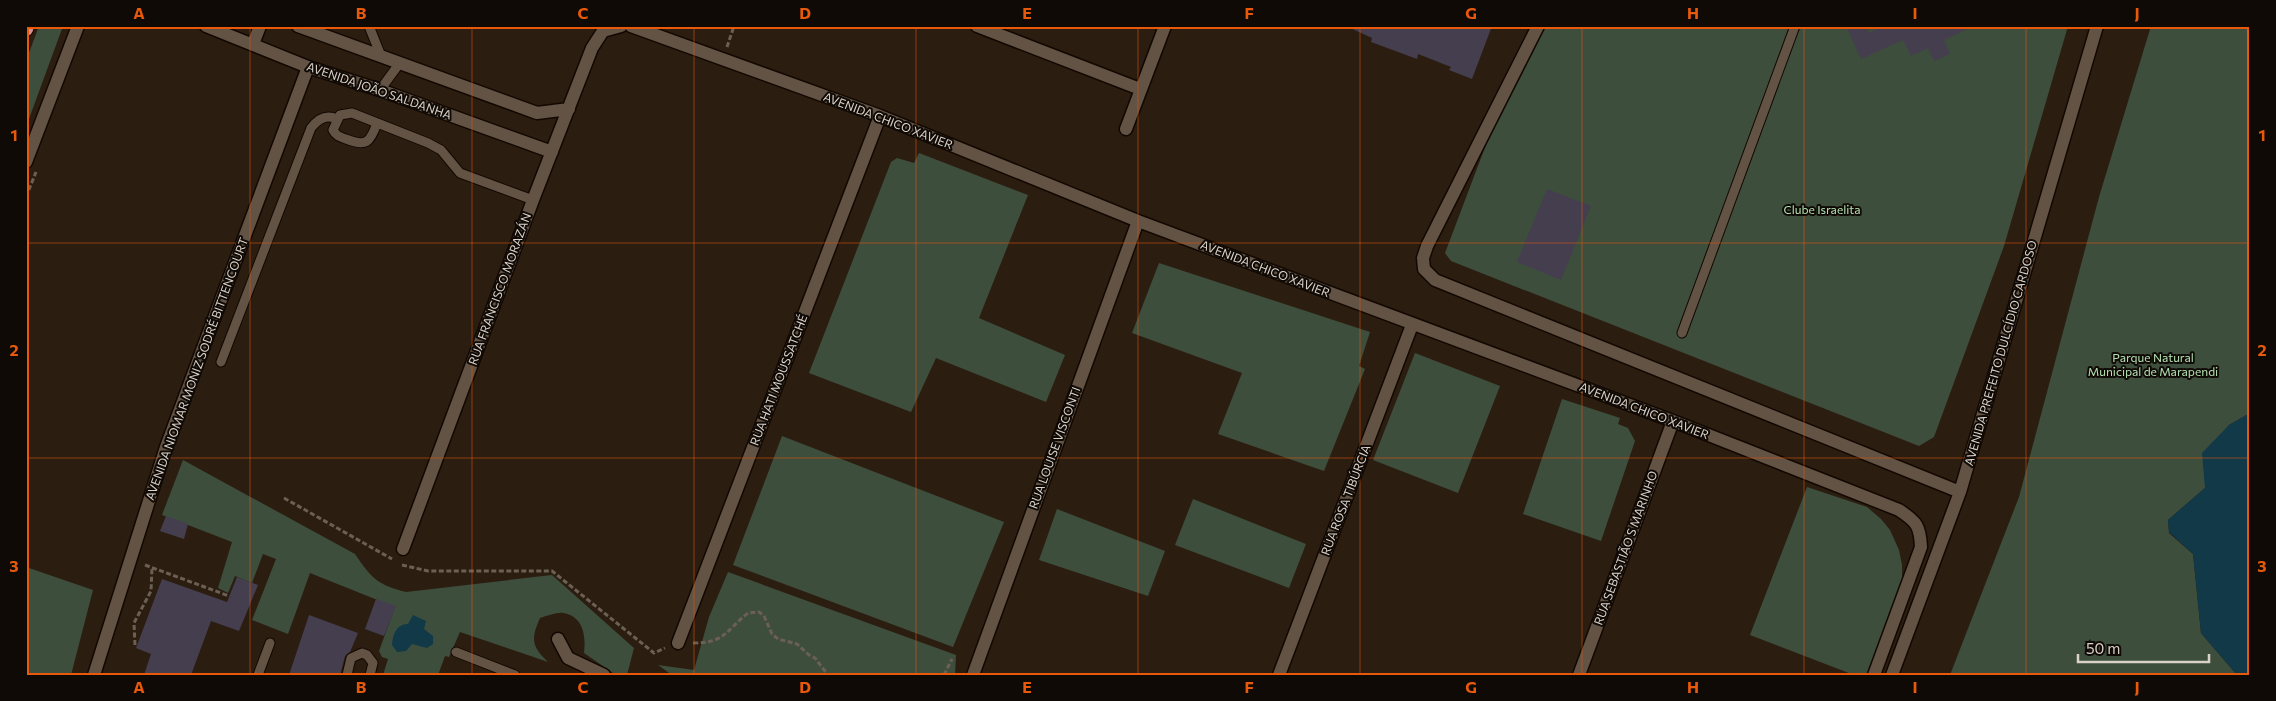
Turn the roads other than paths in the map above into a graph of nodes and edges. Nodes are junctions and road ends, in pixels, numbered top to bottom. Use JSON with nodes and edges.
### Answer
{"nodes":[{"id":1,"x":78,"y":26,"type":"edge"},
{"id":2,"x":206,"y":26,"type":"edge"},
{"id":3,"x":260,"y":26,"type":"edge"},
{"id":4,"x":298,"y":26,"type":"edge"},
{"id":5,"x":370,"y":26,"type":"edge"},
{"id":6,"x":621,"y":26,"type":"edge"},
{"id":7,"x":631,"y":26,"type":"edge"},
{"id":8,"x":977,"y":26,"type":"edge"},
{"id":9,"x":1165,"y":26,"type":"edge"},
{"id":10,"x":1538,"y":26,"type":"edge"},
{"id":11,"x":1794,"y":26,"type":"edge"},
{"id":12,"x":2097,"y":26,"type":"edge"},
{"id":13,"x":253,"y":44,"type":"junction"},
{"id":14,"x":381,"y":56,"type":"junction"},
{"id":15,"x":399,"y":64,"type":"junction"},
{"id":16,"x":308,"y":67,"type":"junction"},
{"id":17,"x":1140,"y":89,"type":"junction"},
{"id":18,"x":380,"y":90,"type":"junction"},
{"id":19,"x":569,"y":109,"type":"junction"},
{"id":20,"x":880,"y":116,"type":"junction"},
{"id":21,"x":337,"y":119,"type":"junction"},
{"id":22,"x":377,"y":123,"type":"junction"},
{"id":23,"x":1126,"y":129,"type":"dead end"},
{"id":24,"x":552,"y":152,"type":"junction"},
{"id":25,"x":26,"y":162,"type":"edge"},
{"id":26,"x":533,"y":200,"type":"junction"},
{"id":27,"x":1138,"y":221,"type":"junction"},
{"id":28,"x":1412,"y":325,"type":"junction"},
{"id":29,"x":1682,"y":333,"type":"dead end"},
{"id":30,"x":221,"y":362,"type":"dead end"},
{"id":31,"x":1673,"y":421,"type":"junction"},
{"id":32,"x":1960,"y":492,"type":"junction"},
{"id":33,"x":403,"y":550,"type":"dead end"},
{"id":34,"x":558,"y":639,"type":"dead end"},
{"id":35,"x":270,"y":643,"type":"dead end"},
{"id":36,"x":678,"y":643,"type":"road end"},
{"id":37,"x":456,"y":652,"type":"dead end"},
{"id":38,"x":581,"y":669,"type":"edge"},
{"id":39,"x":94,"y":675,"type":"edge"},
{"id":40,"x":258,"y":675,"type":"edge"},
{"id":41,"x":346,"y":675,"type":"edge"},
{"id":42,"x":370,"y":675,"type":"edge"},
{"id":43,"x":515,"y":675,"type":"edge"},
{"id":44,"x":604,"y":675,"type":"edge"},
{"id":45,"x":973,"y":675,"type":"edge"},
{"id":46,"x":1279,"y":675,"type":"edge"},
{"id":47,"x":1579,"y":675,"type":"edge"},
{"id":48,"x":1874,"y":675,"type":"edge"},
{"id":49,"x":1892,"y":675,"type":"edge"}],
"edges":[{"from":1,"to":25,"type":"street"},
{"from":2,"to":13,"type":"street","name":"AVENIDA JOÃO SALDANHA"},
{"from":3,"to":13,"type":"street"},
{"from":4,"to":14,"type":"street"},
{"from":5,"to":14,"type":"lane"},
{"from":6,"to":19,"type":"street","name":"RUA FRANCISCO MORAZÁN"},
{"from":7,"to":20,"type":"street","name":"AVENIDA CHICO XAVIER"},
{"from":8,"to":17,"type":"street"},
{"from":9,"to":17,"type":"street"},
{"from":10,"to":32,"type":"street"},
{"from":11,"to":29,"type":"lane"},
{"from":12,"to":32,"type":"street","name":"AVENIDA PREFEITO DULCÍDIO CARDOSO"},
{"from":13,"to":16,"type":"street","name":"AVENIDA JOÃO SALDANHA"},
{"from":14,"to":15,"type":"street"},
{"from":15,"to":18,"type":"lane"},
{"from":15,"to":19,"type":"street"},
{"from":16,"to":18,"type":"street","name":"AVENIDA JOÃO SALDANHA"},
{"from":16,"to":39,"type":"street","name":"AVENIDA NIOMAR MONIZ SODRÉ BITTENCOURT"},
{"from":17,"to":23,"type":"street"},
{"from":18,"to":24,"type":"street","name":"AVENIDA JOÃO SALDANHA"},
{"from":19,"to":24,"type":"street","name":"RUA FRANCISCO MORAZÁN"},
{"from":20,"to":27,"type":"street","name":"AVENIDA CHICO XAVIER"},
{"from":20,"to":36,"type":"street","name":"RUA HATI MOUSSATCHÉ"},
{"from":21,"to":22,"type":"lane"},
{"from":21,"to":22,"type":"lane"},
{"from":21,"to":30,"type":"lane"},
{"from":22,"to":26,"type":"lane"},
{"from":24,"to":26,"type":"street","name":"RUA FRANCISCO MORAZÁN"},
{"from":26,"to":33,"type":"street","name":"RUA FRANCISCO MORAZÁN"},
{"from":27,"to":28,"type":"street","name":"AVENIDA CHICO XAVIER"},
{"from":27,"to":45,"type":"street","name":"RUA LOUISE VISCONTI"},
{"from":28,"to":31,"type":"street","name":"AVENIDA CHICO XAVIER"},
{"from":28,"to":46,"type":"street","name":"RUA ROSA TIBÚRCIA"},
{"from":31,"to":47,"type":"street","name":"RUA SEBASTIÃO S MARINHO"},
{"from":31,"to":48,"type":"street","name":"AVENIDA CHICO XAVIER"},
{"from":32,"to":49,"type":"street","name":"AVENIDA PREFEITO DULCÍDIO CARDOSO"},
{"from":34,"to":38,"type":"street"},
{"from":35,"to":40,"type":"lane"},
{"from":37,"to":43,"type":"lane"},
{"from":38,"to":44,"type":"street"},
{"from":41,"to":42,"type":"lane"}]}
